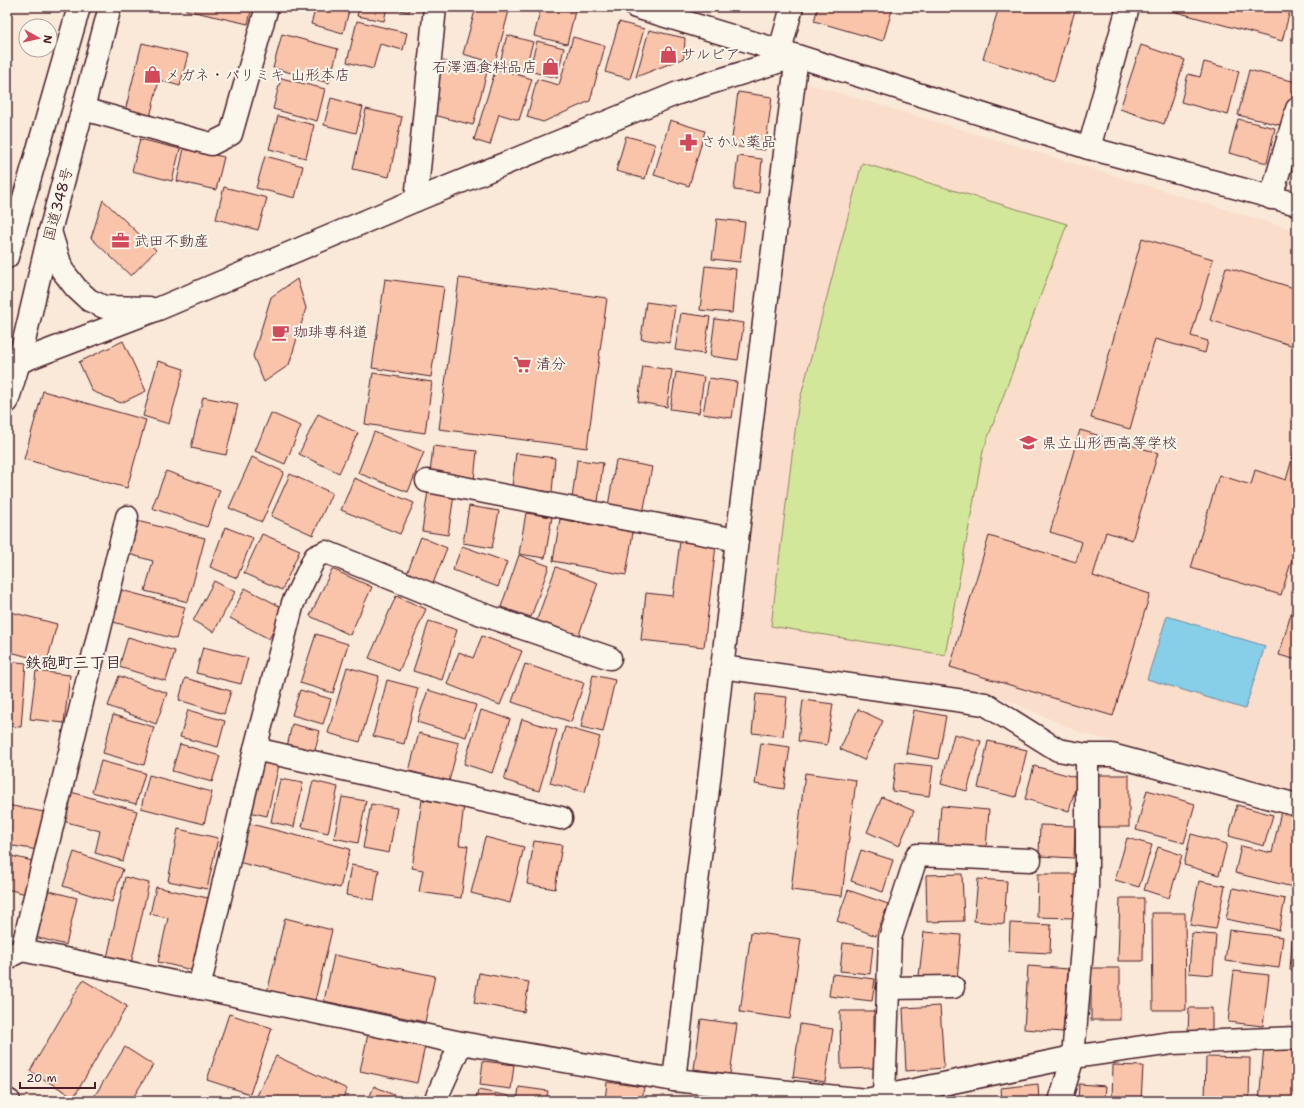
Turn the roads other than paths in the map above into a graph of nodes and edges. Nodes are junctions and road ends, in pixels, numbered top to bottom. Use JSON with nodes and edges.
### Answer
{"nodes":[{"id":1,"x":79,"y":7,"type":"edge"},
{"id":2,"x":110,"y":7,"type":"edge"},
{"id":3,"x":267,"y":7,"type":"edge"},
{"id":4,"x":436,"y":7,"type":"edge"},
{"id":5,"x":636,"y":7,"type":"edge"},
{"id":6,"x":792,"y":7,"type":"edge"},
{"id":7,"x":1128,"y":7,"type":"edge"},
{"id":8,"x":788,"y":53,"type":"junction"},
{"id":9,"x":82,"y":109,"type":"junction"},
{"id":10,"x":1297,"y":109,"type":"edge"},
{"id":11,"x":1089,"y":148,"type":"junction"},
{"id":12,"x":1270,"y":198,"type":"junction"},
{"id":13,"x":416,"y":200,"type":"junction"},
{"id":14,"x":1297,"y":204,"type":"edge"},
{"id":15,"x":50,"y":231,"type":"junction"},
{"id":16,"x":7,"y":257,"type":"edge"},
{"id":17,"x":158,"y":309,"type":"junction"},
{"id":18,"x":13,"y":363,"type":"edge"},
{"id":19,"x":7,"y":402,"type":"edge"},
{"id":20,"x":427,"y":481,"type":"dead end"},
{"id":21,"x":127,"y":517,"type":"dead end"},
{"id":22,"x":737,"y":540,"type":"junction"},
{"id":23,"x":610,"y":658,"type":"dead end"},
{"id":24,"x":722,"y":667,"type":"junction"},
{"id":25,"x":256,"y":750,"type":"junction"},
{"id":26,"x":1087,"y":755,"type":"junction"},
{"id":27,"x":1297,"y":805,"type":"edge"},
{"id":28,"x":561,"y":818,"type":"dead end"},
{"id":29,"x":1030,"y":860,"type":"dead end"},
{"id":30,"x":15,"y":954,"type":"edge"},
{"id":31,"x":953,"y":987,"type":"dead end"},
{"id":32,"x":199,"y":988,"type":"junction"},
{"id":33,"x":888,"y":988,"type":"junction"},
{"id":34,"x":1297,"y":1038,"type":"edge"},
{"id":35,"x":461,"y":1043,"type":"junction"},
{"id":36,"x":1073,"y":1057,"type":"junction"},
{"id":37,"x":674,"y":1080,"type":"junction"},
{"id":38,"x":872,"y":1099,"type":"edge"},
{"id":39,"x":435,"y":1101,"type":"edge"},
{"id":40,"x":1060,"y":1101,"type":"edge"}],
"edges":[{"from":1,"to":16,"type":"main road"},
{"from":2,"to":9,"type":"main road","name":"国道348号"},
{"from":3,"to":9,"type":"main road"},
{"from":4,"to":13,"type":"main road"},
{"from":5,"to":8,"type":"main road"},
{"from":6,"to":8,"type":"main road"},
{"from":7,"to":11,"type":"main road"},
{"from":8,"to":11,"type":"main road"},
{"from":8,"to":13,"type":"main road"},
{"from":8,"to":22,"type":"main road"},
{"from":9,"to":15,"type":"main road","name":"国道348号"},
{"from":10,"to":12,"type":"main road"},
{"from":11,"to":12,"type":"main road"},
{"from":12,"to":14,"type":"main road"},
{"from":13,"to":17,"type":"main road"},
{"from":15,"to":17,"type":"main road"},
{"from":15,"to":18,"type":"main road","name":"国道348号"},
{"from":17,"to":18,"type":"main road"},
{"from":18,"to":19,"type":"main road","name":"国道348号"},
{"from":20,"to":22,"type":"main road"},
{"from":21,"to":30,"type":"main road"},
{"from":22,"to":24,"type":"main road"},
{"from":23,"to":25,"type":"main road"},
{"from":24,"to":26,"type":"main road"},
{"from":24,"to":37,"type":"main road"},
{"from":25,"to":28,"type":"main road"},
{"from":25,"to":32,"type":"main road"},
{"from":26,"to":27,"type":"main road"},
{"from":26,"to":36,"type":"main road"},
{"from":29,"to":33,"type":"main road"},
{"from":30,"to":32,"type":"main road"},
{"from":31,"to":33,"type":"main road"},
{"from":32,"to":35,"type":"main road"},
{"from":33,"to":38,"type":"main road"},
{"from":34,"to":36,"type":"main road"},
{"from":35,"to":37,"type":"main road"},
{"from":35,"to":39,"type":"main road"},
{"from":36,"to":38,"type":"main road"},
{"from":36,"to":40,"type":"main road"},
{"from":37,"to":38,"type":"main road"}]}
